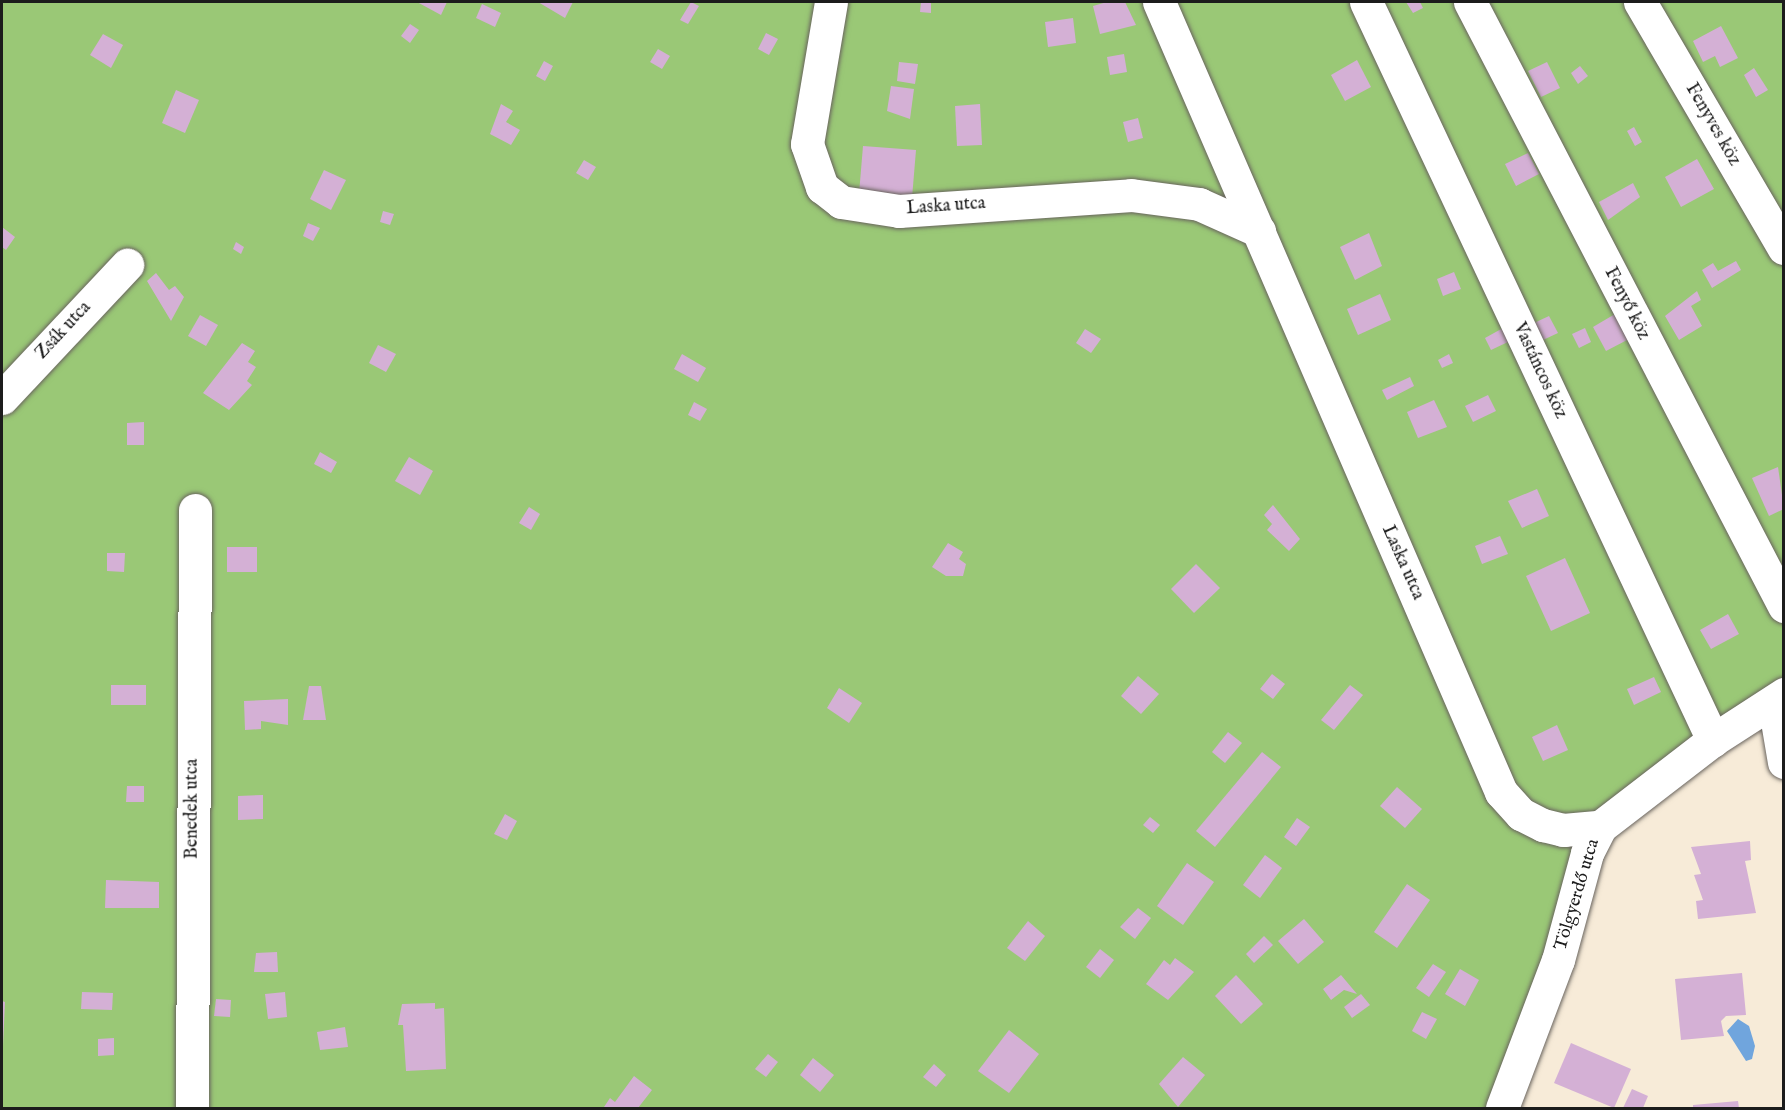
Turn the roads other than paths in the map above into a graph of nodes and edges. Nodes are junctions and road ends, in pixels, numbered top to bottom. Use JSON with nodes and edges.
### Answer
{"nodes":[{"id":1,"x":831,"y":2,"type":"edge"},
{"id":2,"x":1159,"y":2,"type":"edge"},
{"id":3,"x":1366,"y":2,"type":"edge"},
{"id":4,"x":1470,"y":2,"type":"edge"},
{"id":5,"x":1640,"y":2,"type":"edge"},
{"id":6,"x":1259,"y":231,"type":"junction"},
{"id":7,"x":1784,"y":248,"type":"edge"},
{"id":8,"x":127,"y":265,"type":"dead end"},
{"id":9,"x":2,"y":398,"type":"edge"},
{"id":10,"x":195,"y":510,"type":"dead end"},
{"id":11,"x":1784,"y":606,"type":"edge"},
{"id":12,"x":1780,"y":702,"type":"edge"},
{"id":13,"x":1713,"y":740,"type":"junction"},
{"id":14,"x":1784,"y":762,"type":"edge"},
{"id":15,"x":1600,"y":827,"type":"junction"},
{"id":16,"x":192,"y":1108,"type":"edge"},
{"id":17,"x":1502,"y":1108,"type":"edge"}],
"edges":[{"from":1,"to":6,"type":"street","name":"Laska utca"},
{"from":2,"to":6,"type":"street","name":"Laska utca"},
{"from":3,"to":13,"type":"street","name":"Vastáncos köz"},
{"from":4,"to":11,"type":"street","name":"Fenyő köz"},
{"from":5,"to":7,"type":"street","name":"Fenyves köz"},
{"from":6,"to":15,"type":"street","name":"Laska utca"},
{"from":8,"to":9,"type":"street","name":"Zsák utca"},
{"from":10,"to":16,"type":"street","name":"Benedek utca"},
{"from":12,"to":13,"type":"street","name":"Tölgyerdő utca"},
{"from":12,"to":14,"type":"street"},
{"from":13,"to":15,"type":"street","name":"Tölgyerdő utca"},
{"from":15,"to":17,"type":"street","name":"Tölgyerdő utca"}]}
